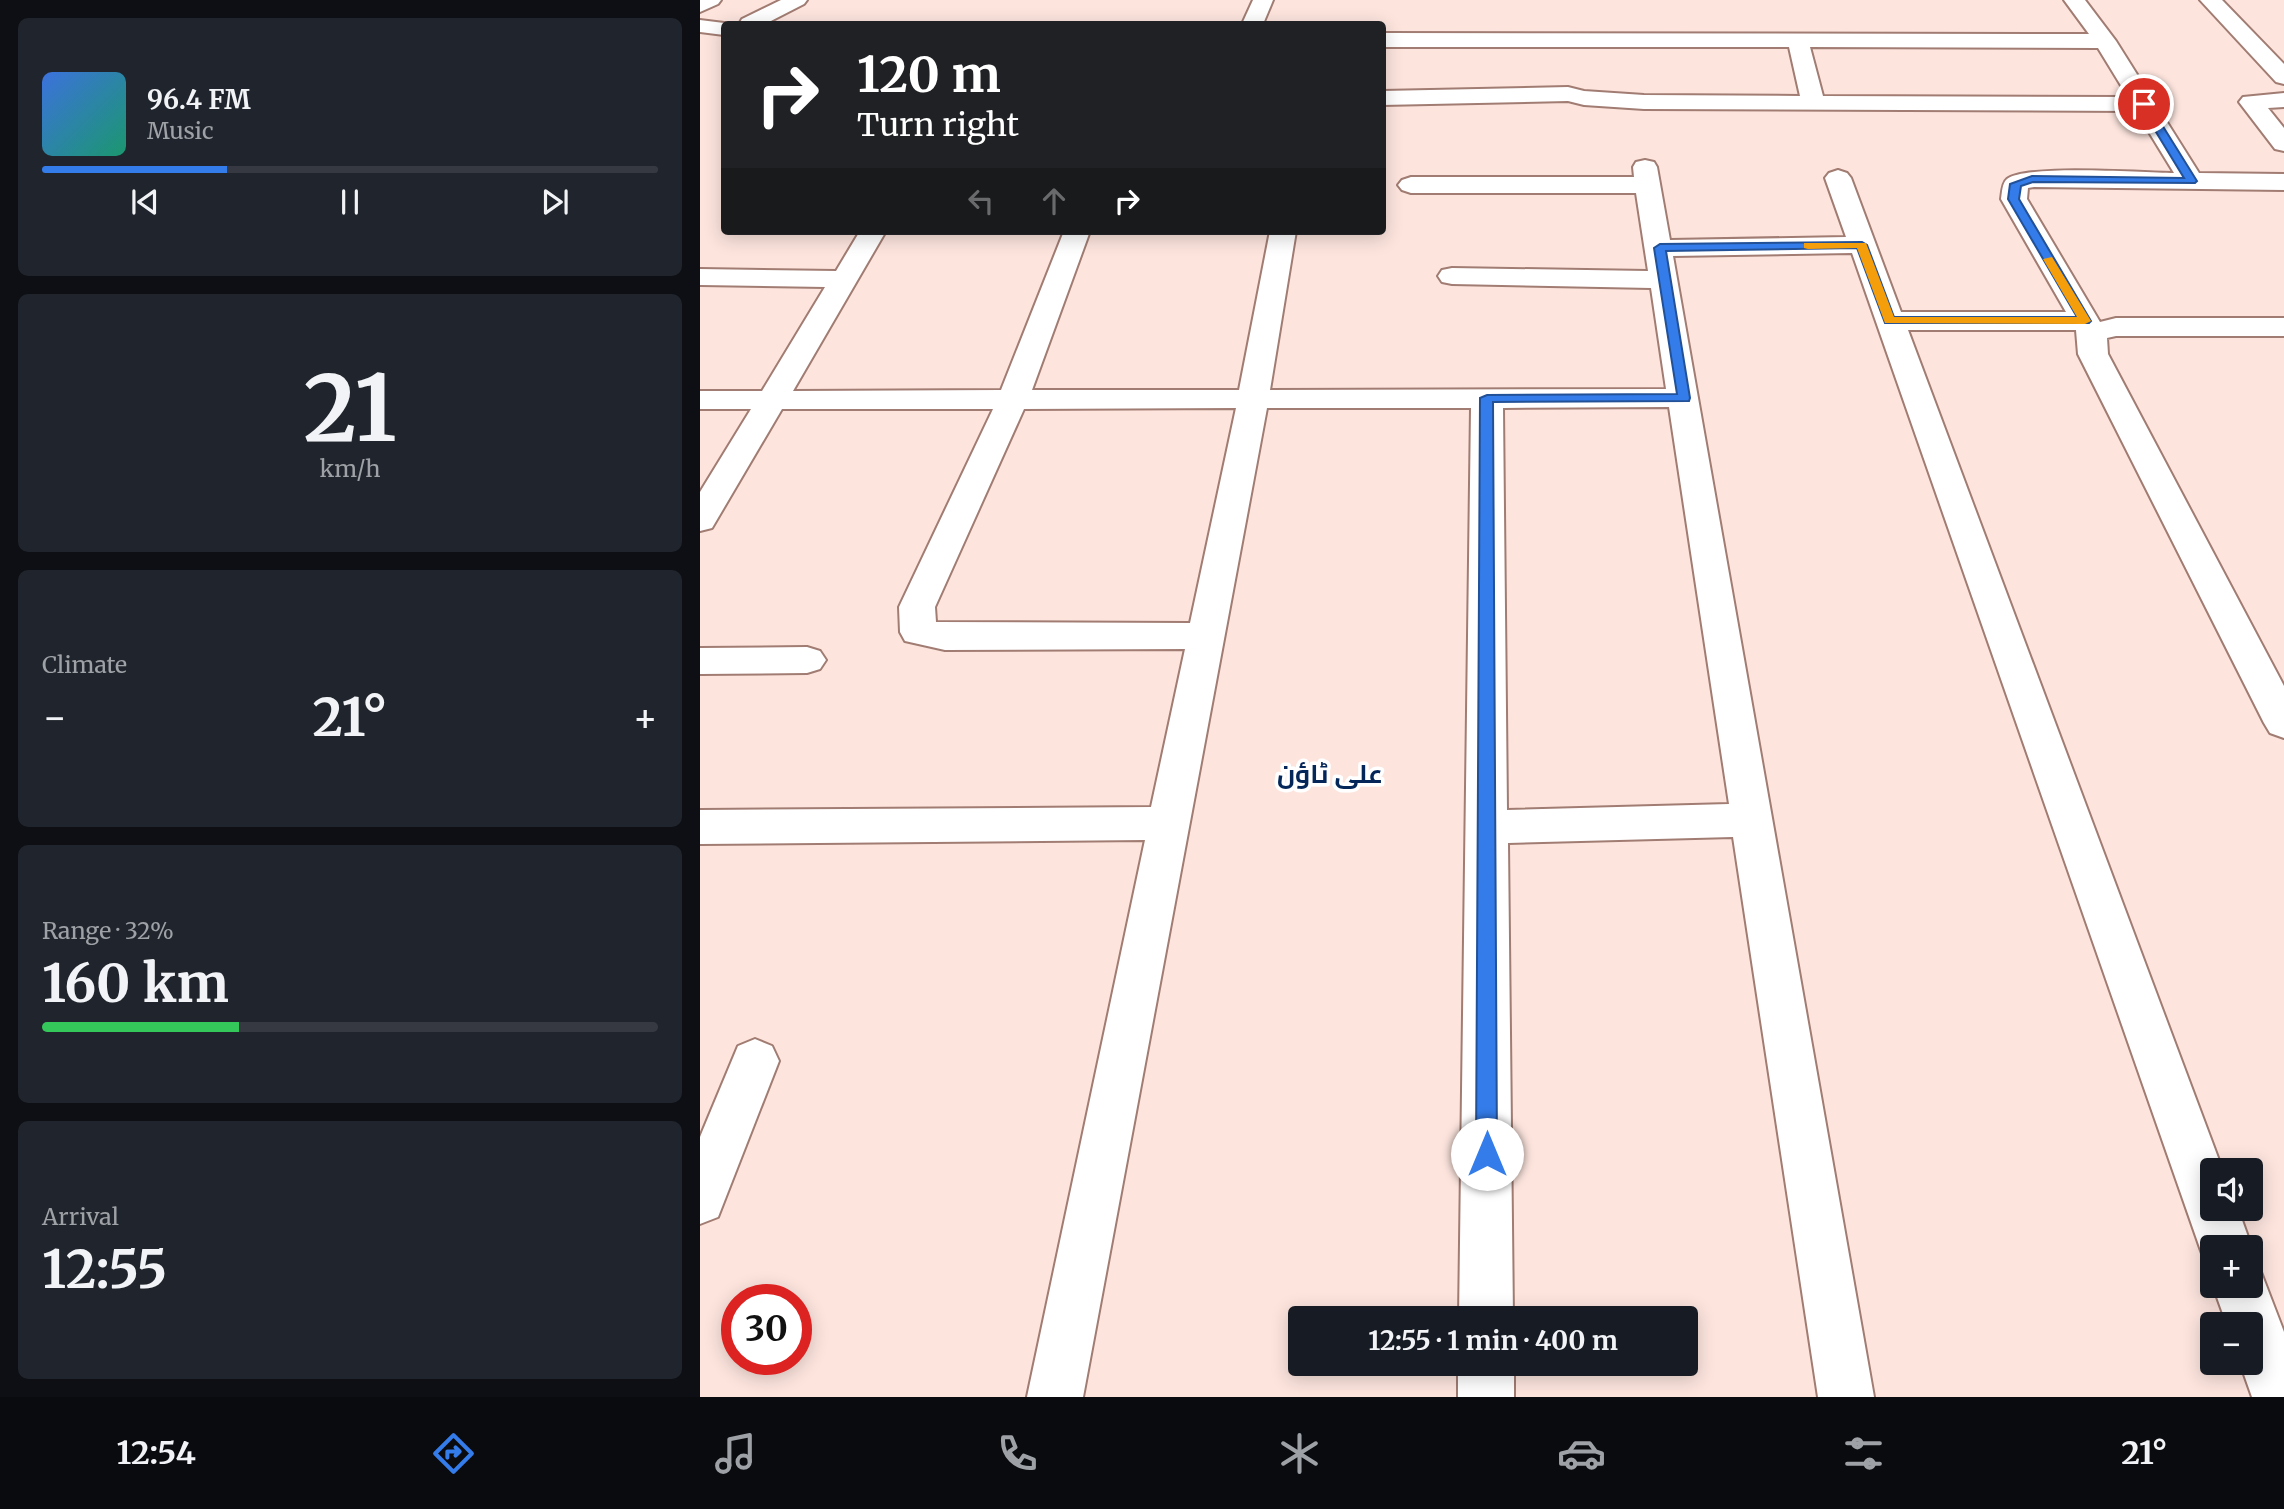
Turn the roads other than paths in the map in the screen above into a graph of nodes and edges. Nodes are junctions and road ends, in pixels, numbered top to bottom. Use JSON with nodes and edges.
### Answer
{"nodes":[{"id":1,"x":711,"y":0,"type":"edge"},
{"id":2,"x":797,"y":0,"type":"edge"},
{"id":3,"x":1263,"y":0,"type":"edge"},
{"id":4,"x":2074,"y":0,"type":"edge"},
{"id":5,"x":2210,"y":0,"type":"edge"},
{"id":6,"x":700,"y":6,"type":"edge"},
{"id":7,"x":756,"y":21,"type":"edge"},
{"id":8,"x":1254,"y":21,"type":"edge"},
{"id":9,"x":700,"y":26,"type":"edge"},
{"id":10,"x":721,"y":29,"type":"edge"},
{"id":11,"x":1386,"y":40,"type":"edge"},
{"id":12,"x":1556,"y":40,"type":"junction"},
{"id":13,"x":1798,"y":41,"type":"junction"},
{"id":14,"x":2105,"y":41,"type":"junction"},
{"id":15,"x":2284,"y":77,"type":"edge"},
{"id":16,"x":1562,"y":78,"type":"junction"},
{"id":17,"x":1386,"y":98,"type":"edge"},
{"id":18,"x":2284,"y":100,"type":"edge"},
{"id":19,"x":1813,"y":103,"type":"junction"},
{"id":20,"x":2144,"y":104,"type":"junction"},
{"id":21,"x":2284,"y":144,"type":"edge"},
{"id":22,"x":1838,"y":178,"type":"dead end"},
{"id":23,"x":2191,"y":181,"type":"junction"},
{"id":24,"x":2284,"y":182,"type":"edge"},
{"id":25,"x":1411,"y":186,"type":"dead end"},
{"id":26,"x":871,"y":235,"type":"edge"},
{"id":27,"x":1075,"y":235,"type":"edge"},
{"id":28,"x":1282,"y":235,"type":"edge"},
{"id":29,"x":1862,"y":245,"type":"junction"},
{"id":30,"x":1662,"y":264,"type":"junction"},
{"id":31,"x":1452,"y":276,"type":"dead end"},
{"id":32,"x":700,"y":277,"type":"edge"},
{"id":33,"x":845,"y":279,"type":"junction"},
{"id":34,"x":1889,"y":321,"type":"junction"},
{"id":35,"x":2088,"y":327,"type":"junction"},
{"id":36,"x":2279,"y":334,"type":"edge"},
{"id":37,"x":1487,"y":398,"type":"junction"},
{"id":38,"x":1684,"y":398,"type":"junction"},
{"id":39,"x":1013,"y":399,"type":"junction"},
{"id":40,"x":1253,"y":399,"type":"junction"},
{"id":41,"x":700,"y":400,"type":"edge"},
{"id":42,"x":774,"y":400,"type":"junction"},
{"id":43,"x":700,"y":520,"type":"edge"},
{"id":44,"x":1206,"y":636,"type":"junction"},
{"id":45,"x":807,"y":660,"type":"dead end"},
{"id":46,"x":700,"y":662,"type":"edge"},
{"id":47,"x":2284,"y":723,"type":"edge"},
{"id":48,"x":1752,"y":820,"type":"junction"},
{"id":49,"x":1168,"y":823,"type":"junction"},
{"id":50,"x":700,"y":827,"type":"edge"},
{"id":51,"x":1487,"y":827,"type":"junction"},
{"id":52,"x":755,"y":1061,"type":"dead end"},
{"id":53,"x":700,"y":1199,"type":"edge"},
{"id":54,"x":2221,"y":1235,"type":"edge"},
{"id":55,"x":2244,"y":1298,"type":"edge"},
{"id":56,"x":1486,"y":1306,"type":"edge"},
{"id":57,"x":1486,"y":1376,"type":"edge"},
{"id":58,"x":1055,"y":1397,"type":"edge"},
{"id":59,"x":1486,"y":1397,"type":"edge"},
{"id":60,"x":1846,"y":1397,"type":"edge"},
{"id":61,"x":2280,"y":1397,"type":"edge"}],
"edges":[{"from":1,"to":6,"type":"street"},
{"from":2,"to":7,"type":"street"},
{"from":3,"to":8,"type":"street"},
{"from":4,"to":14,"type":"street"},
{"from":5,"to":15,"type":"street"},
{"from":9,"to":10,"type":"street"},
{"from":11,"to":12,"type":"street"},
{"from":12,"to":13,"type":"street"},
{"from":12,"to":16,"type":"street"},
{"from":13,"to":14,"type":"street"},
{"from":13,"to":19,"type":"street"},
{"from":14,"to":20,"type":"street"},
{"from":16,"to":17,"type":"street"},
{"from":16,"to":19,"type":"street"},
{"from":18,"to":21,"type":"street"},
{"from":19,"to":20,"type":"street"},
{"from":20,"to":23,"type":"street"},
{"from":22,"to":29,"type":"street"},
{"from":23,"to":24,"type":"street"},
{"from":23,"to":35,"type":"street"},
{"from":25,"to":30,"type":"street"},
{"from":26,"to":33,"type":"street"},
{"from":27,"to":39,"type":"street"},
{"from":28,"to":40,"type":"street"},
{"from":29,"to":30,"type":"street"},
{"from":29,"to":34,"type":"street"},
{"from":30,"to":31,"type":"street"},
{"from":30,"to":38,"type":"street"},
{"from":32,"to":33,"type":"street"},
{"from":33,"to":42,"type":"street"},
{"from":34,"to":35,"type":"street"},
{"from":34,"to":54,"type":"street"},
{"from":35,"to":36,"type":"street"},
{"from":35,"to":47,"type":"street"},
{"from":37,"to":38,"type":"street"},
{"from":37,"to":40,"type":"street"},
{"from":37,"to":51,"type":"street"},
{"from":38,"to":48,"type":"street"},
{"from":39,"to":40,"type":"street"},
{"from":39,"to":42,"type":"street"},
{"from":39,"to":44,"type":"street"},
{"from":40,"to":44,"type":"street"},
{"from":41,"to":42,"type":"street"},
{"from":42,"to":43,"type":"street"},
{"from":44,"to":49,"type":"street"},
{"from":45,"to":46,"type":"street"},
{"from":48,"to":51,"type":"street"},
{"from":48,"to":60,"type":"street"},
{"from":49,"to":50,"type":"street"},
{"from":49,"to":58,"type":"street"},
{"from":51,"to":56,"type":"street"},
{"from":52,"to":53,"type":"street"},
{"from":55,"to":61,"type":"street"},
{"from":57,"to":59,"type":"street"}]}
